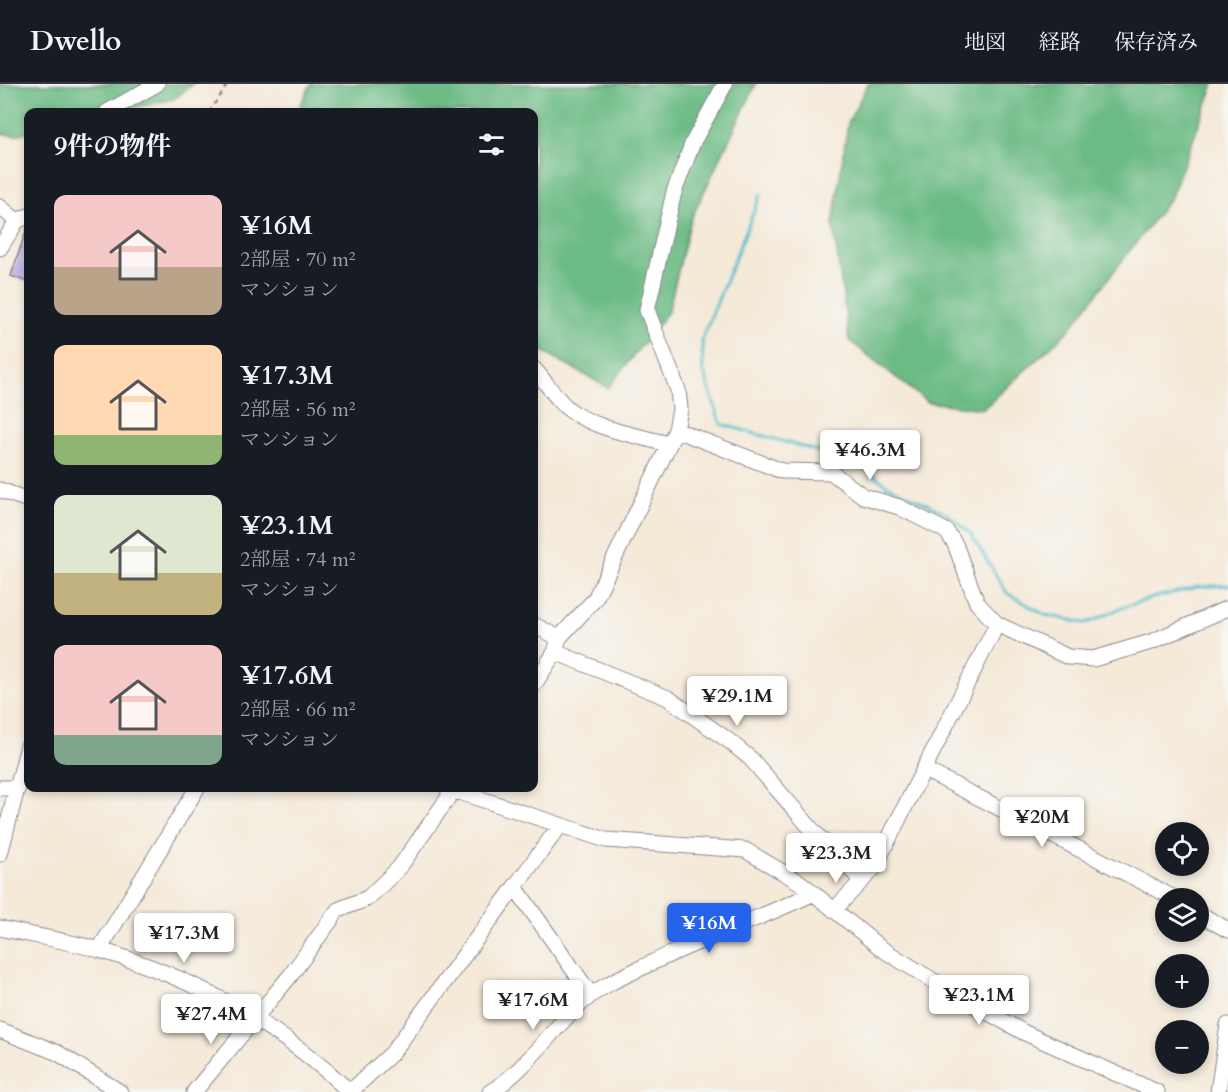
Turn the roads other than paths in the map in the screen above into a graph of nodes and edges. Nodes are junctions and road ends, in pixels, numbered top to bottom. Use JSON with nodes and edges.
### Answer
{"nodes":[{"id":1,"x":157,"y":84,"type":"edge"},
{"id":2,"x":725,"y":84,"type":"edge"},
{"id":3,"x":114,"y":108,"type":"edge"},
{"id":4,"x":0,"y":207,"type":"edge"},
{"id":5,"x":23,"y":218,"type":"edge"},
{"id":6,"x":0,"y":249,"type":"edge"},
{"id":7,"x":538,"y":374,"type":"edge"},
{"id":8,"x":676,"y":430,"type":"junction"},
{"id":9,"x":667,"y":444,"type":"junction"},
{"id":10,"x":0,"y":490,"type":"edge"},
{"id":11,"x":24,"y":499,"type":"edge"},
{"id":12,"x":1228,"y":608,"type":"edge"},
{"id":13,"x":997,"y":624,"type":"junction"},
{"id":14,"x":538,"y":628,"type":"edge"},
{"id":15,"x":557,"y":645,"type":"junction"},
{"id":16,"x":538,"y":678,"type":"edge"},
{"id":17,"x":24,"y":763,"type":"edge"},
{"id":18,"x":925,"y":770,"type":"junction"},
{"id":19,"x":0,"y":788,"type":"edge"},
{"id":20,"x":18,"y":788,"type":"junction"},
{"id":21,"x":195,"y":792,"type":"edge"},
{"id":22,"x":449,"y":792,"type":"edge"},
{"id":23,"x":463,"y":792,"type":"edge"},
{"id":24,"x":559,"y":827,"type":"junction"},
{"id":25,"x":0,"y":854,"type":"edge"},
{"id":26,"x":862,"y":881,"type":"junction"},
{"id":27,"x":515,"y":887,"type":"junction"},
{"id":28,"x":1155,"y":888,"type":"edge"},
{"id":29,"x":814,"y":893,"type":"junction"},
{"id":30,"x":834,"y":910,"type":"junction"},
{"id":31,"x":1209,"y":919,"type":"edge"},
{"id":32,"x":0,"y":928,"type":"edge"},
{"id":33,"x":1228,"y":930,"type":"edge"},
{"id":34,"x":99,"y":950,"type":"junction"},
{"id":35,"x":591,"y":995,"type":"junction"},
{"id":36,"x":254,"y":1018,"type":"junction"},
{"id":37,"x":1228,"y":1025,"type":"edge"},
{"id":38,"x":0,"y":1030,"type":"edge"},
{"id":39,"x":120,"y":1092,"type":"edge"},
{"id":40,"x":194,"y":1092,"type":"edge"},
{"id":41,"x":490,"y":1092,"type":"edge"},
{"id":42,"x":1157,"y":1092,"type":"edge"},
{"id":43,"x":1218,"y":1092,"type":"edge"}],
"edges":[{"from":1,"to":3,"type":"street"},
{"from":2,"to":8,"type":"street"},
{"from":4,"to":5,"type":"street"},
{"from":5,"to":6,"type":"street"},
{"from":7,"to":9,"type":"street"},
{"from":8,"to":9,"type":"street"},
{"from":8,"to":13,"type":"street"},
{"from":9,"to":15,"type":"street"},
{"from":10,"to":11,"type":"street"},
{"from":12,"to":13,"type":"street"},
{"from":13,"to":18,"type":"street"},
{"from":14,"to":15,"type":"street"},
{"from":15,"to":16,"type":"street"},
{"from":15,"to":26,"type":"street"},
{"from":17,"to":20,"type":"street"},
{"from":18,"to":26,"type":"street"},
{"from":18,"to":28,"type":"street"},
{"from":19,"to":20,"type":"street"},
{"from":20,"to":25,"type":"street"},
{"from":21,"to":34,"type":"street"},
{"from":22,"to":36,"type":"street"},
{"from":23,"to":24,"type":"street"},
{"from":24,"to":27,"type":"street"},
{"from":24,"to":29,"type":"street"},
{"from":26,"to":30,"type":"street"},
{"from":27,"to":35,"type":"street"},
{"from":27,"to":36,"type":"street"},
{"from":29,"to":30,"type":"street"},
{"from":29,"to":35,"type":"street"},
{"from":30,"to":42,"type":"street"},
{"from":31,"to":33,"type":"street"},
{"from":32,"to":34,"type":"street"},
{"from":34,"to":36,"type":"street"},
{"from":35,"to":41,"type":"street"},
{"from":36,"to":40,"type":"street"},
{"from":37,"to":43,"type":"street"},
{"from":38,"to":39,"type":"street"}]}
